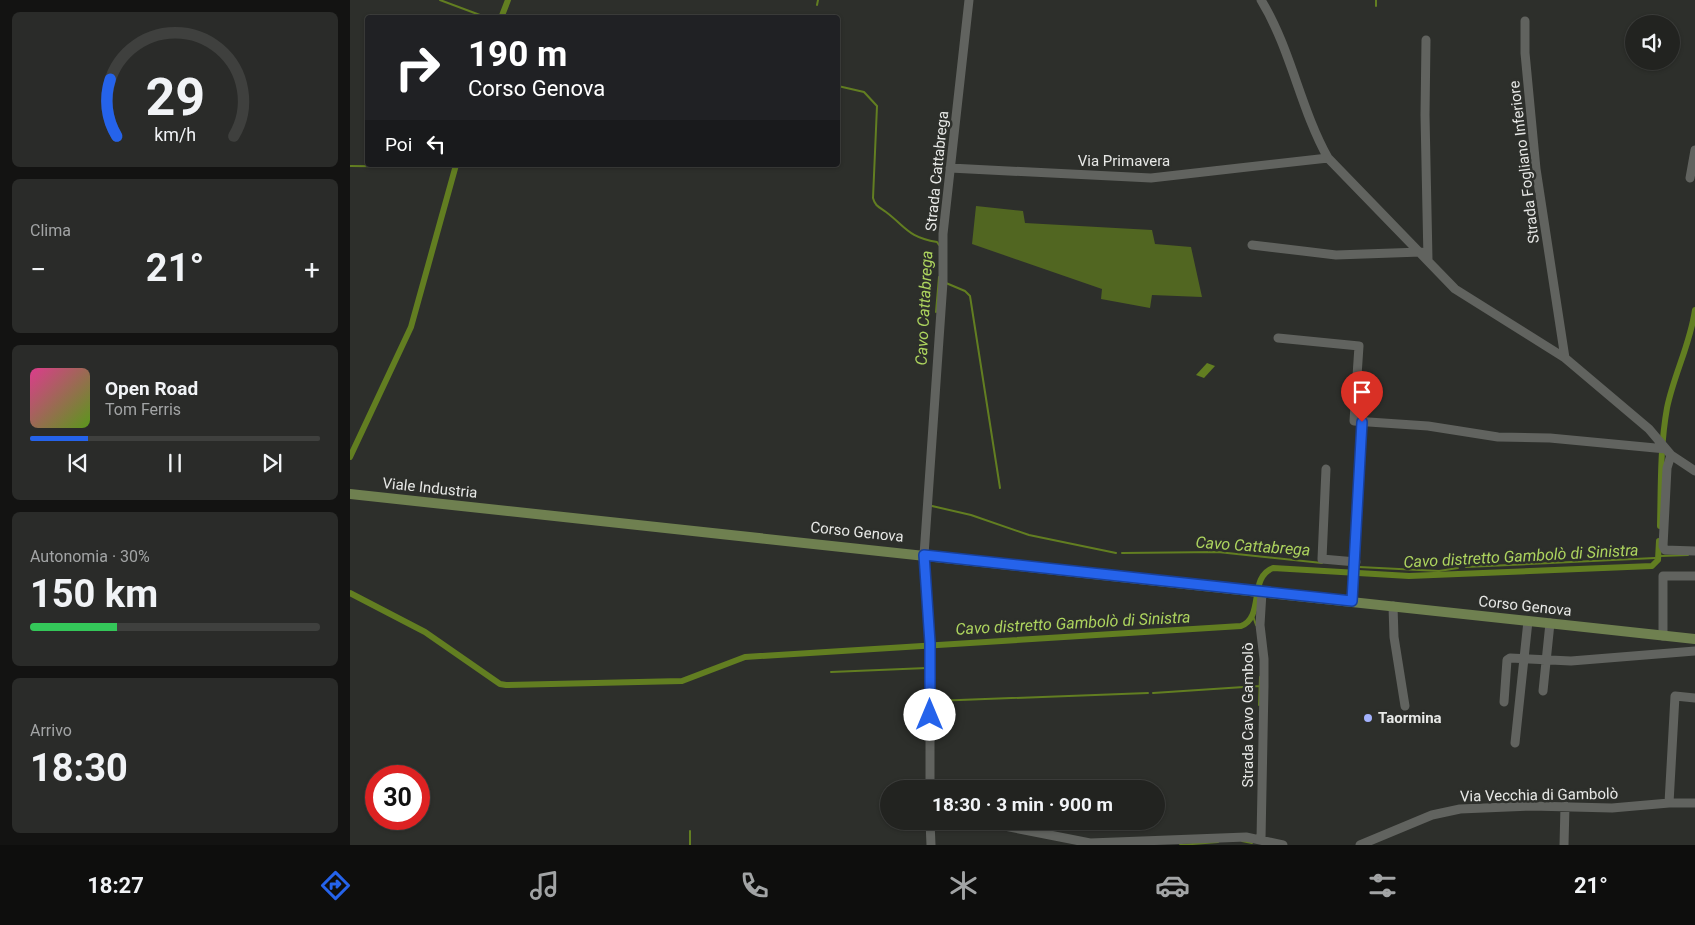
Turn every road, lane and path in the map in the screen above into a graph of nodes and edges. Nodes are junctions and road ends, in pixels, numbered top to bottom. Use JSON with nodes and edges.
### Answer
{"nodes":[{"id":1,"x":970,"y":0,"type":"edge"},
{"id":2,"x":1261,"y":0,"type":"edge"},
{"id":3,"x":1525,"y":20,"type":"dead end"},
{"id":4,"x":1426,"y":40,"type":"dead end"},
{"id":5,"x":1695,"y":150,"type":"edge"},
{"id":6,"x":1328,"y":158,"type":"junction"},
{"id":7,"x":950,"y":168,"type":"junction"},
{"id":8,"x":1690,"y":178,"type":"dead end"},
{"id":9,"x":1252,"y":245,"type":"dead end"},
{"id":10,"x":1421,"y":252,"type":"junction"},
{"id":11,"x":1428,"y":260,"type":"junction"},
{"id":12,"x":1278,"y":338,"type":"dead end"},
{"id":13,"x":1565,"y":358,"type":"junction"},
{"id":14,"x":1358,"y":421,"type":"junction"},
{"id":15,"x":1665,"y":449,"type":"junction"},
{"id":16,"x":1326,"y":469,"type":"dead end"},
{"id":17,"x":1695,"y":471,"type":"edge"},
{"id":18,"x":350,"y":494,"type":"edge"},
{"id":19,"x":507,"y":511,"type":"joint"},
{"id":20,"x":1695,"y":552,"type":"edge"},
{"id":21,"x":924,"y":555,"type":"junction"},
{"id":22,"x":1355,"y":569,"type":"junction"},
{"id":23,"x":1695,"y":576,"type":"edge"},
{"id":24,"x":1259,"y":592,"type":"junction"},
{"id":25,"x":1352,"y":601,"type":"junction"},
{"id":26,"x":1393,"y":606,"type":"junction"},
{"id":27,"x":1528,"y":621,"type":"junction"},
{"id":28,"x":1550,"y":623,"type":"junction"},
{"id":29,"x":1663,"y":636,"type":"junction"},
{"id":30,"x":1695,"y":639,"type":"edge"},
{"id":31,"x":1695,"y":651,"type":"edge"},
{"id":32,"x":1524,"y":659,"type":"junction"},
{"id":33,"x":1546,"y":661,"type":"junction"},
{"id":34,"x":1543,"y":690,"type":"dead end"},
{"id":35,"x":1695,"y":698,"type":"edge"},
{"id":36,"x":1504,"y":702,"type":"dead end"},
{"id":37,"x":1405,"y":706,"type":"dead end"},
{"id":38,"x":1515,"y":743,"type":"dead end"},
{"id":39,"x":930,"y":780,"type":"edge"},
{"id":40,"x":1669,"y":803,"type":"junction"},
{"id":41,"x":1695,"y":803,"type":"edge"},
{"id":42,"x":1565,"y":806,"type":"junction"},
{"id":43,"x":930,"y":830,"type":"edge"},
{"id":44,"x":1025,"y":830,"type":"edge"},
{"id":45,"x":1261,"y":839,"type":"junction"},
{"id":46,"x":931,"y":845,"type":"edge"},
{"id":47,"x":1283,"y":845,"type":"edge"},
{"id":48,"x":1360,"y":845,"type":"edge"},
{"id":49,"x":1564,"y":845,"type":"edge"}],
"edges":[{"from":1,"to":7,"type":"street","name":"Strada Cattabrega"},
{"from":2,"to":6,"type":"street"},
{"from":3,"to":13,"type":"street","name":"Strada Fogliano Inferiore"},
{"from":4,"to":11,"type":"street"},
{"from":5,"to":8,"type":"street"},
{"from":6,"to":7,"type":"street","name":"Via Primavera"},
{"from":6,"to":10,"type":"street"},
{"from":7,"to":21,"type":"street","name":"Strada Cattabrega"},
{"from":9,"to":10,"type":"street"},
{"from":10,"to":11,"type":"street"},
{"from":11,"to":13,"type":"street"},
{"from":12,"to":14,"type":"street"},
{"from":13,"to":15,"type":"street"},
{"from":14,"to":15,"type":"street"},
{"from":14,"to":22,"type":"street"},
{"from":15,"to":17,"type":"street"},
{"from":15,"to":20,"type":"street"},
{"from":16,"to":22,"type":"street"},
{"from":18,"to":19,"type":"main road","name":"Viale Industria"},
{"from":19,"to":21,"type":"main road","name":"Corso Genova"},
{"from":21,"to":24,"type":"main road","name":"Corso Genova"},
{"from":21,"to":39,"type":"street","name":"Strada Cattabrega"},
{"from":22,"to":25,"type":"street"},
{"from":23,"to":29,"type":"street"},
{"from":24,"to":25,"type":"main road","name":"Corso Genova"},
{"from":24,"to":45,"type":"street","name":"Strada Cavo Gambolò"},
{"from":25,"to":26,"type":"main road","name":"Corso Genova"},
{"from":26,"to":27,"type":"main road","name":"Corso Genova"},
{"from":26,"to":37,"type":"street"},
{"from":27,"to":28,"type":"main road","name":"Corso Genova"},
{"from":27,"to":32,"type":"street"},
{"from":28,"to":29,"type":"main road","name":"Corso Genova"},
{"from":28,"to":33,"type":"street"},
{"from":29,"to":30,"type":"main road","name":"Corso Genova"},
{"from":31,"to":33,"type":"street"},
{"from":32,"to":33,"type":"street"},
{"from":32,"to":36,"type":"street"},
{"from":32,"to":38,"type":"street"},
{"from":33,"to":34,"type":"street"},
{"from":35,"to":40,"type":"street"},
{"from":40,"to":41,"type":"street","name":"Via Vecchia di Gambolò"},
{"from":40,"to":42,"type":"street","name":"Via Vecchia di Gambolò"},
{"from":42,"to":48,"type":"street","name":"Via Vecchia di Gambolò"},
{"from":42,"to":49,"type":"street"},
{"from":43,"to":46,"type":"street"},
{"from":44,"to":45,"type":"street"},
{"from":45,"to":47,"type":"street"}]}
